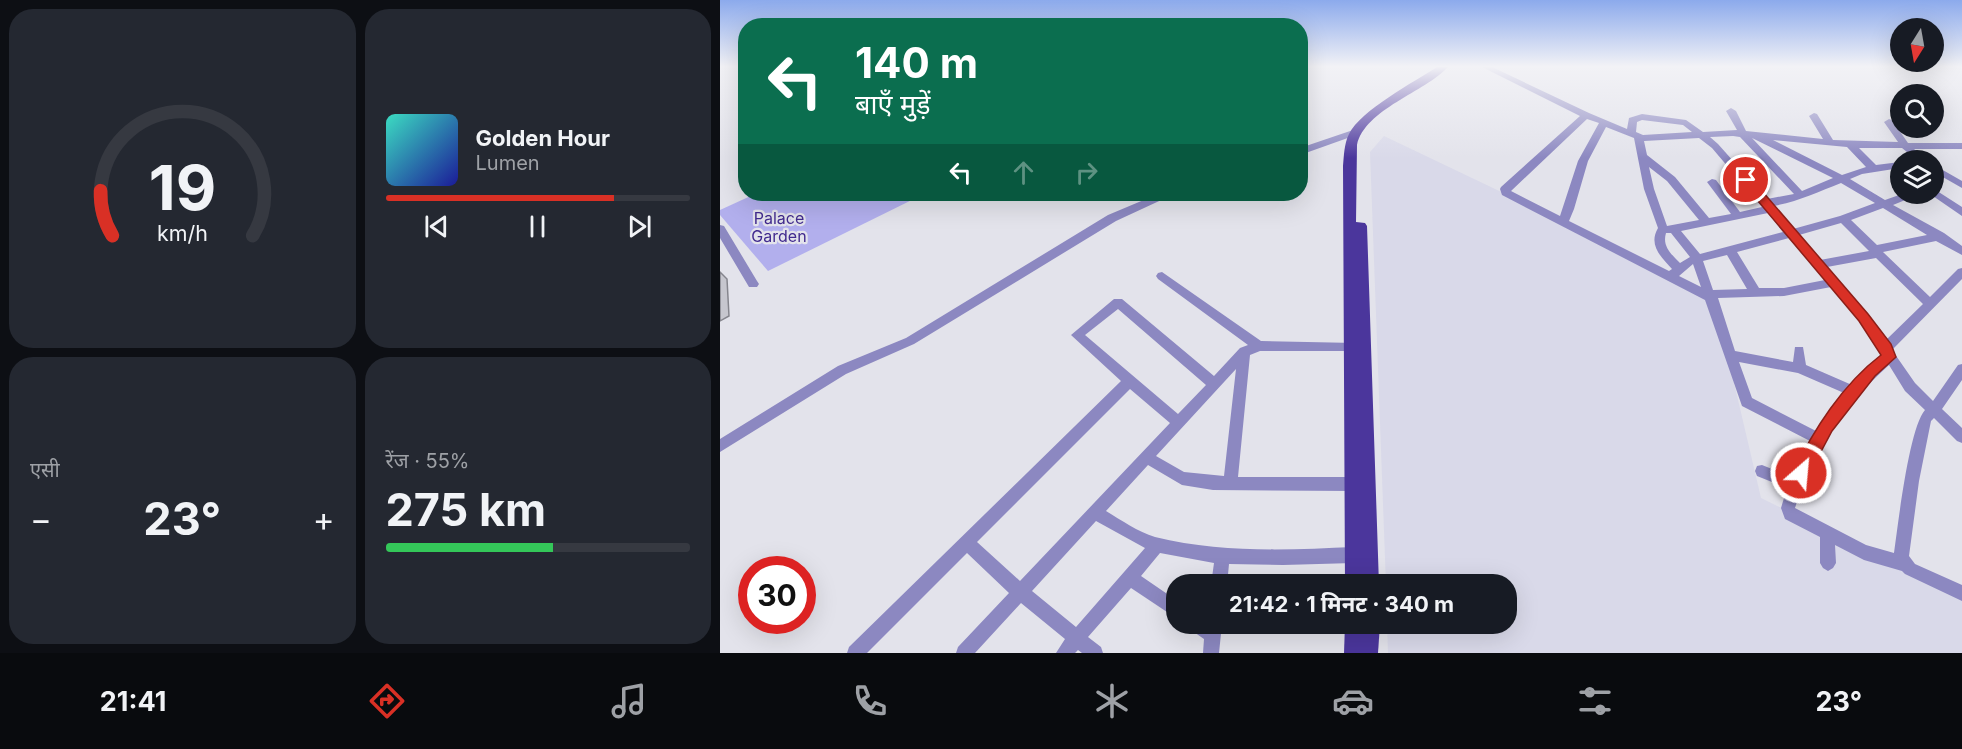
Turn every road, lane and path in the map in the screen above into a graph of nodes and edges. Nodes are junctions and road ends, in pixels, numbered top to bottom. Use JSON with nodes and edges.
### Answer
{"nodes":[{"id":1,"x":1402,"y":97,"type":"edge"},
{"id":2,"x":1411,"y":97,"type":"edge"},
{"id":3,"x":1549,"y":97,"type":"edge"},
{"id":4,"x":1731,"y":111,"type":"dead end"},
{"id":5,"x":1586,"y":115,"type":"junction"},
{"id":6,"x":1814,"y":116,"type":"dead end"},
{"id":7,"x":1604,"y":122,"type":"junction"},
{"id":8,"x":1889,"y":122,"type":"dead end"},
{"id":9,"x":1356,"y":132,"type":"junction"},
{"id":10,"x":1635,"y":134,"type":"junction"},
{"id":11,"x":1702,"y":134,"type":"junction"},
{"id":12,"x":1748,"y":134,"type":"junction"},
{"id":13,"x":1829,"y":142,"type":"junction"},
{"id":14,"x":1850,"y":145,"type":"junction"},
{"id":15,"x":1962,"y":146,"type":"edge"},
{"id":16,"x":1906,"y":147,"type":"junction"},
{"id":17,"x":1308,"y":149,"type":"edge"},
{"id":18,"x":1910,"y":150,"type":"edge"},
{"id":19,"x":1643,"y":157,"type":"junction"},
{"id":20,"x":1890,"y":166,"type":"edge"},
{"id":21,"x":1873,"y":168,"type":"junction"},
{"id":22,"x":1944,"y":174,"type":"edge"},
{"id":23,"x":1842,"y":179,"type":"junction"},
{"id":24,"x":1712,"y":182,"type":"dead end"},
{"id":25,"x":1958,"y":183,"type":"edge"},
{"id":26,"x":1801,"y":196,"type":"junction"},
{"id":27,"x":1944,"y":199,"type":"edge"},
{"id":28,"x":1151,"y":201,"type":"edge"},
{"id":29,"x":1890,"y":201,"type":"edge"},
{"id":30,"x":1884,"y":203,"type":"junction"},
{"id":31,"x":1768,"y":206,"type":"junction"},
{"id":32,"x":1962,"y":212,"type":"edge"},
{"id":33,"x":1738,"y":216,"type":"junction"},
{"id":34,"x":1843,"y":219,"type":"junction"},
{"id":35,"x":1563,"y":222,"type":"junction"},
{"id":36,"x":1707,"y":222,"type":"junction"},
{"id":37,"x":1668,"y":228,"type":"junction"},
{"id":38,"x":720,"y":229,"type":"edge"},
{"id":39,"x":1791,"y":234,"type":"junction"},
{"id":40,"x":1940,"y":236,"type":"junction"},
{"id":41,"x":1730,"y":250,"type":"junction"},
{"id":42,"x":1962,"y":251,"type":"edge"},
{"id":43,"x":1875,"y":252,"type":"junction"},
{"id":44,"x":1697,"y":259,"type":"junction"},
{"id":45,"x":1818,"y":264,"type":"junction"},
{"id":46,"x":1675,"y":272,"type":"junction"},
{"id":47,"x":1962,"y":272,"type":"edge"},
{"id":48,"x":1162,"y":276,"type":"dead end"},
{"id":49,"x":1834,"y":282,"type":"junction"},
{"id":50,"x":753,"y":284,"type":"dead end"},
{"id":51,"x":1756,"y":294,"type":"junction"},
{"id":52,"x":1712,"y":296,"type":"junction"},
{"id":53,"x":1930,"y":304,"type":"junction"},
{"id":54,"x":1259,"y":346,"type":"junction"},
{"id":55,"x":1352,"y":346,"type":"junction"},
{"id":56,"x":1799,"y":351,"type":"dead end"},
{"id":57,"x":1244,"y":352,"type":"junction"},
{"id":58,"x":1887,"y":353,"type":"junction"},
{"id":59,"x":1731,"y":356,"type":"junction"},
{"id":60,"x":1800,"y":368,"type":"junction"},
{"id":61,"x":1962,"y":369,"type":"edge"},
{"id":62,"x":1130,"y":381,"type":"junction"},
{"id":63,"x":1214,"y":384,"type":"junction"},
{"id":64,"x":1855,"y":392,"type":"junction"},
{"id":65,"x":1932,"y":410,"type":"junction"},
{"id":66,"x":1178,"y":422,"type":"junction"},
{"id":67,"x":1962,"y":437,"type":"edge"},
{"id":68,"x":1819,"y":439,"type":"junction"},
{"id":69,"x":720,"y":446,"type":"edge"},
{"id":70,"x":1146,"y":458,"type":"junction"},
{"id":71,"x":1761,"y":471,"type":"dead end"},
{"id":72,"x":1230,"y":483,"type":"junction"},
{"id":73,"x":1353,"y":484,"type":"junction"},
{"id":74,"x":1797,"y":485,"type":"junction"},
{"id":75,"x":1095,"y":512,"type":"junction"},
{"id":76,"x":1827,"y":533,"type":"junction"},
{"id":77,"x":967,"y":543,"type":"junction"},
{"id":78,"x":1158,"y":544,"type":"junction"},
{"id":79,"x":1354,"y":555,"type":"junction"},
{"id":80,"x":1222,"y":556,"type":"junction"},
{"id":81,"x":1828,"y":563,"type":"dead end"},
{"id":82,"x":1904,"y":564,"type":"junction"},
{"id":83,"x":1220,"y":574,"type":"edge"},
{"id":84,"x":1355,"y":574,"type":"edge"},
{"id":85,"x":1369,"y":574,"type":"edge"},
{"id":86,"x":1129,"y":577,"type":"junction"},
{"id":87,"x":1020,"y":592,"type":"junction"},
{"id":88,"x":1962,"y":593,"type":"edge"},
{"id":89,"x":1166,"y":603,"type":"edge"},
{"id":90,"x":1213,"y":634,"type":"edge"},
{"id":91,"x":1355,"y":634,"type":"edge"},
{"id":92,"x":1369,"y":634,"type":"edge"},
{"id":93,"x":1076,"y":638,"type":"junction"},
{"id":94,"x":855,"y":653,"type":"edge"},
{"id":95,"x":964,"y":653,"type":"edge"},
{"id":96,"x":1064,"y":653,"type":"edge"},
{"id":97,"x":1095,"y":653,"type":"edge"},
{"id":98,"x":1211,"y":653,"type":"edge"},
{"id":99,"x":1354,"y":653,"type":"edge"},
{"id":100,"x":1368,"y":653,"type":"edge"}],
"edges":[{"from":1,"to":9,"type":"main road"},
{"from":2,"to":85,"type":"main road"},
{"from":3,"to":5,"type":"street"},
{"from":4,"to":12,"type":"street"},
{"from":5,"to":7,"type":"street"},
{"from":5,"to":35,"type":"street"},
{"from":6,"to":13,"type":"street"},
{"from":7,"to":10,"type":"street"},
{"from":7,"to":35,"type":"street"},
{"from":8,"to":16,"type":"street"},
{"from":9,"to":17,"type":"street"},
{"from":9,"to":55,"type":"main road"},
{"from":10,"to":11,"type":"street"},
{"from":10,"to":11,"type":"street"},
{"from":10,"to":19,"type":"street"},
{"from":11,"to":12,"type":"street"},
{"from":11,"to":31,"type":"street"},
{"from":12,"to":13,"type":"street"},
{"from":12,"to":23,"type":"street"},
{"from":12,"to":26,"type":"street"},
{"from":13,"to":14,"type":"street"},
{"from":14,"to":16,"type":"street"},
{"from":14,"to":21,"type":"street"},
{"from":15,"to":16,"type":"street"},
{"from":16,"to":18,"type":"street"},
{"from":19,"to":36,"type":"street"},
{"from":19,"to":37,"type":"street"},
{"from":20,"to":21,"type":"street"},
{"from":21,"to":23,"type":"street"},
{"from":22,"to":25,"type":"street"},
{"from":23,"to":26,"type":"street"},
{"from":23,"to":30,"type":"street"},
{"from":24,"to":33,"type":"street"},
{"from":26,"to":31,"type":"street"},
{"from":27,"to":32,"type":"street"},
{"from":28,"to":69,"type":"street"},
{"from":29,"to":30,"type":"street"},
{"from":30,"to":34,"type":"street"},
{"from":30,"to":40,"type":"street"},
{"from":31,"to":33,"type":"street"},
{"from":31,"to":39,"type":"street"},
{"from":33,"to":36,"type":"street"},
{"from":34,"to":39,"type":"street"},
{"from":34,"to":43,"type":"street"},
{"from":35,"to":46,"type":"street"},
{"from":36,"to":37,"type":"street"},
{"from":37,"to":44,"type":"street"},
{"from":37,"to":46,"type":"street"},
{"from":38,"to":50,"type":"street"},
{"from":39,"to":41,"type":"street"},
{"from":39,"to":45,"type":"street"},
{"from":40,"to":42,"type":"street"},
{"from":40,"to":43,"type":"street"},
{"from":41,"to":44,"type":"street"},
{"from":41,"to":51,"type":"street"},
{"from":43,"to":45,"type":"street"},
{"from":43,"to":53,"type":"street"},
{"from":44,"to":46,"type":"street"},
{"from":44,"to":52,"type":"street"},
{"from":45,"to":49,"type":"street"},
{"from":46,"to":52,"type":"street"},
{"from":47,"to":53,"type":"street"},
{"from":48,"to":54,"type":"street"},
{"from":49,"to":51,"type":"street"},
{"from":49,"to":58,"type":"street"},
{"from":51,"to":52,"type":"street"},
{"from":52,"to":59,"type":"street"},
{"from":53,"to":58,"type":"street"},
{"from":54,"to":55,"type":"street"},
{"from":54,"to":57,"type":"street"},
{"from":55,"to":73,"type":"main road"},
{"from":56,"to":60,"type":"street"},
{"from":57,"to":63,"type":"street"},
{"from":57,"to":72,"type":"street"},
{"from":58,"to":64,"type":"street"},
{"from":58,"to":65,"type":"street"},
{"from":59,"to":60,"type":"street"},
{"from":59,"to":68,"type":"street"},
{"from":60,"to":64,"type":"street"},
{"from":61,"to":65,"type":"street"},
{"from":62,"to":63,"type":"street"},
{"from":62,"to":66,"type":"street"},
{"from":62,"to":77,"type":"street"},
{"from":63,"to":66,"type":"street"},
{"from":64,"to":68,"type":"street"},
{"from":65,"to":67,"type":"street"},
{"from":65,"to":82,"type":"street"},
{"from":66,"to":70,"type":"street"},
{"from":68,"to":74,"type":"street"},
{"from":70,"to":72,"type":"street"},
{"from":70,"to":75,"type":"street"},
{"from":71,"to":74,"type":"street"},
{"from":72,"to":73,"type":"street"},
{"from":73,"to":79,"type":"main road"},
{"from":74,"to":76,"type":"street"},
{"from":75,"to":78,"type":"street"},
{"from":75,"to":87,"type":"street"},
{"from":76,"to":81,"type":"street"},
{"from":76,"to":82,"type":"street"},
{"from":77,"to":87,"type":"street"},
{"from":77,"to":94,"type":"street"},
{"from":78,"to":80,"type":"street"},
{"from":78,"to":86,"type":"street"},
{"from":79,"to":80,"type":"street"},
{"from":79,"to":84,"type":"main road"},
{"from":80,"to":83,"type":"street"},
{"from":82,"to":88,"type":"street"},
{"from":86,"to":89,"type":"street"},
{"from":86,"to":93,"type":"street"},
{"from":87,"to":93,"type":"street"},
{"from":87,"to":95,"type":"street"},
{"from":90,"to":98,"type":"street"},
{"from":91,"to":99,"type":"main road"},
{"from":92,"to":100,"type":"main road"},
{"from":93,"to":96,"type":"street"},
{"from":93,"to":97,"type":"street"}]}
